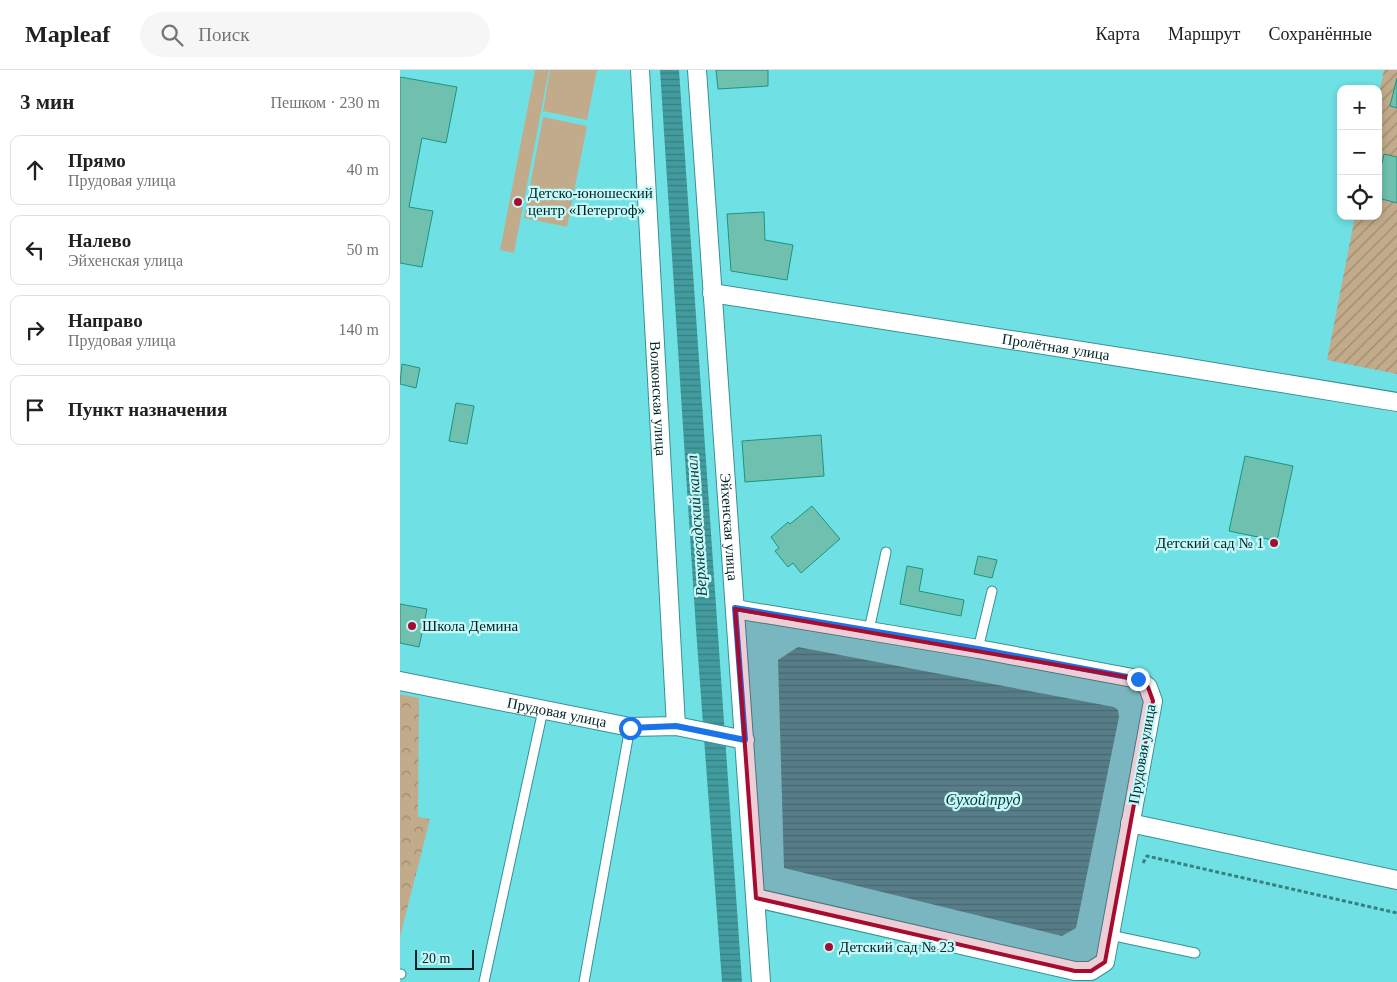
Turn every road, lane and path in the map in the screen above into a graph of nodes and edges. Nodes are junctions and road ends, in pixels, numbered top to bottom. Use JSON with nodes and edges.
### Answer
{"nodes":[{"id":1,"x":640,"y":70,"type":"edge"},
{"id":2,"x":697,"y":70,"type":"edge"},
{"id":3,"x":712,"y":293,"type":"junction"},
{"id":4,"x":1397,"y":402,"type":"edge"},
{"id":5,"x":886,"y":552,"type":"dead end"},
{"id":6,"x":992,"y":591,"type":"dead end"},
{"id":7,"x":735,"y":608,"type":"junction"},
{"id":8,"x":869,"y":630,"type":"junction"},
{"id":9,"x":978,"y":649,"type":"junction"},
{"id":10,"x":400,"y":681,"type":"edge"},
{"id":11,"x":543,"y":710,"type":"junction"},
{"id":12,"x":676,"y":726,"type":"junction"},
{"id":13,"x":630,"y":728,"type":"junction"},
{"id":14,"x":738,"y":739,"type":"junction"},
{"id":15,"x":1130,"y":823,"type":"junction"},
{"id":16,"x":1147,"y":856,"type":"dead end"},
{"id":17,"x":1397,"y":880,"type":"edge"},
{"id":18,"x":756,"y":898,"type":"junction"},
{"id":19,"x":1397,"y":912,"type":"edge"},
{"id":20,"x":1110,"y":935,"type":"junction"},
{"id":21,"x":1195,"y":953,"type":"dead end"},
{"id":22,"x":484,"y":982,"type":"edge"},
{"id":23,"x":584,"y":982,"type":"edge"},
{"id":24,"x":761,"y":982,"type":"edge"}],
"edges":[{"from":1,"to":12,"type":"street","name":"Волконская улица"},
{"from":2,"to":3,"type":"street","name":"Эйхенская улица"},
{"from":3,"to":4,"type":"street","name":"Пролётная улица"},
{"from":3,"to":7,"type":"street","name":"Эйхенская улица"},
{"from":5,"to":8,"type":"lane"},
{"from":6,"to":9,"type":"lane"},
{"from":7,"to":8,"type":"street","name":"Прудовая улица"},
{"from":7,"to":14,"type":"street","name":"Эйхенская улица"},
{"from":8,"to":9,"type":"street","name":"Прудовая улица"},
{"from":9,"to":15,"type":"street","name":"Прудовая улица"},
{"from":10,"to":11,"type":"street","name":"Прудовая улица"},
{"from":11,"to":13,"type":"street","name":"Прудовая улица"},
{"from":11,"to":22,"type":"lane"},
{"from":12,"to":13,"type":"street","name":"Прудовая улица"},
{"from":12,"to":14,"type":"street","name":"Прудовая улица"},
{"from":13,"to":23,"type":"lane"},
{"from":14,"to":18,"type":"street","name":"Эйхенская улица"},
{"from":15,"to":17,"type":"street","name":"Прудовая улица"},
{"from":15,"to":20,"type":"street","name":"Прудовая улица"},
{"from":16,"to":19,"type":"path"},
{"from":18,"to":20,"type":"street","name":"Прудовая улица"},
{"from":18,"to":24,"type":"street","name":"Эйхенская улица"},
{"from":20,"to":21,"type":"lane"}]}
